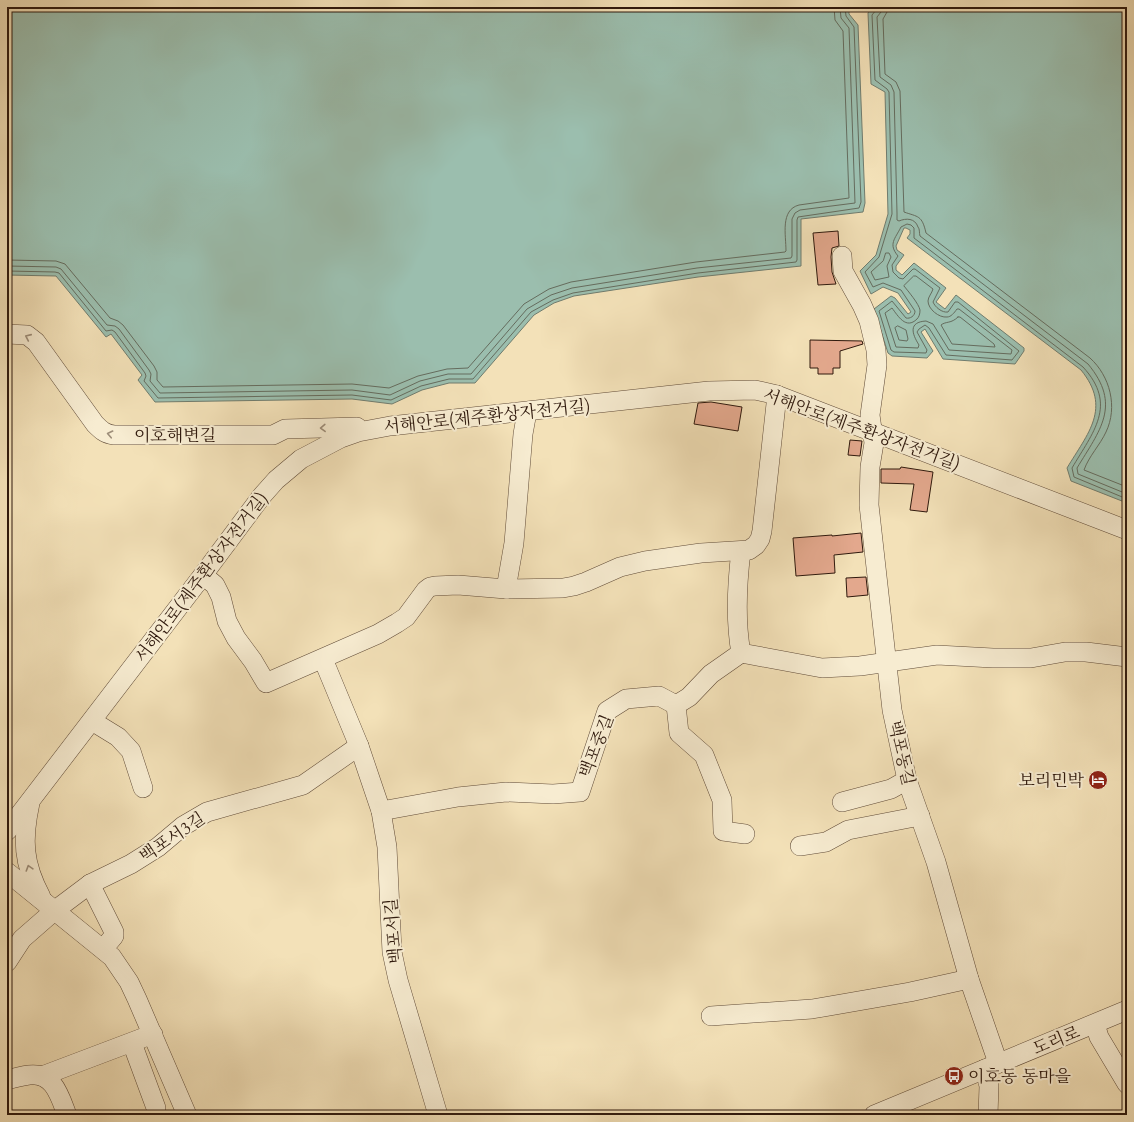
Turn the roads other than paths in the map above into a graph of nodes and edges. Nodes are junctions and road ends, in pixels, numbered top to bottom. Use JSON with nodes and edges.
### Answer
{"nodes":[{"id":1,"x":842,"y":256,"type":"dead end"},
{"id":2,"x":7,"y":334,"type":"edge"},
{"id":3,"x":777,"y":395,"type":"junction"},
{"id":4,"x":526,"y":412,"type":"junction"},
{"id":5,"x":390,"y":426,"type":"junction"},
{"id":6,"x":872,"y":431,"type":"junction"},
{"id":7,"x":273,"y":435,"type":"junction"},
{"id":8,"x":308,"y":455,"type":"junction"},
{"id":9,"x":1127,"y":530,"type":"edge"},
{"id":10,"x":741,"y":551,"type":"junction"},
{"id":11,"x":204,"y":575,"type":"junction"},
{"id":12,"x":506,"y":589,"type":"junction"},
{"id":13,"x":741,"y":653,"type":"junction"},
{"id":14,"x":1127,"y":657,"type":"edge"},
{"id":15,"x":323,"y":659,"type":"junction"},
{"id":16,"x":887,"y":661,"type":"junction"},
{"id":17,"x":676,"y":704,"type":"junction"},
{"id":18,"x":92,"y":721,"type":"junction"},
{"id":19,"x":359,"y":746,"type":"junction"},
{"id":20,"x":907,"y":780,"type":"junction"},
{"id":21,"x":143,"y":788,"type":"dead end"},
{"id":22,"x":30,"y":801,"type":"junction"},
{"id":23,"x":842,"y":802,"type":"dead end"},
{"id":24,"x":381,"y":811,"type":"junction"},
{"id":25,"x":920,"y":816,"type":"junction"},
{"id":26,"x":7,"y":831,"type":"edge"},
{"id":27,"x":745,"y":834,"type":"dead end"},
{"id":28,"x":800,"y":846,"type":"dead end"},
{"id":29,"x":7,"y":872,"type":"edge"},
{"id":30,"x":90,"y":884,"type":"junction"},
{"id":31,"x":50,"y":907,"type":"junction"},
{"id":32,"x":103,"y":949,"type":"junction"},
{"id":33,"x":8,"y":960,"type":"edge"},
{"id":34,"x":969,"y":979,"type":"junction"},
{"id":35,"x":1127,"y":1010,"type":"edge"},
{"id":36,"x":711,"y":1016,"type":"dead end"},
{"id":37,"x":1095,"y":1024,"type":"junction"},
{"id":38,"x":153,"y":1034,"type":"junction"},
{"id":39,"x":132,"y":1043,"type":"junction"},
{"id":40,"x":992,"y":1066,"type":"junction"},
{"id":41,"x":42,"y":1076,"type":"junction"},
{"id":42,"x":7,"y":1080,"type":"edge"},
{"id":43,"x":1127,"y":1084,"type":"edge"},
{"id":44,"x":156,"y":1108,"type":"dead end"},
{"id":45,"x":67,"y":1115,"type":"edge"},
{"id":46,"x":187,"y":1115,"type":"edge"},
{"id":47,"x":438,"y":1115,"type":"edge"},
{"id":48,"x":874,"y":1115,"type":"edge"},
{"id":49,"x":988,"y":1115,"type":"edge"}],
"edges":[{"from":1,"to":6,"type":"street","name":"백포동길"},
{"from":7,"to":2,"type":"street","name":"이호해변길","one_way":true},
{"from":3,"to":4,"type":"street","name":"서해안로(제주환상자전거길)"},
{"from":3,"to":6,"type":"street","name":"서해안로(제주환상자전거길)"},
{"from":3,"to":10,"type":"street"},
{"from":4,"to":5,"type":"street","name":"서해안로(제주환상자전거길)"},
{"from":4,"to":12,"type":"street"},
{"from":5,"to":7,"type":"street","name":"이호해변길","one_way":true},
{"from":5,"to":8,"type":"street","name":"서해안로(제주환상자전거길)"},
{"from":6,"to":9,"type":"street","name":"서해안로(제주환상자전거길)"},
{"from":6,"to":16,"type":"street","name":"백포동길"},
{"from":7,"to":8,"type":"street"},
{"from":8,"to":11,"type":"street","name":"서해안로(제주환상자전거길)"},
{"from":10,"to":12,"type":"street"},
{"from":10,"to":13,"type":"street"},
{"from":11,"to":15,"type":"street"},
{"from":11,"to":18,"type":"street","name":"서해안로(제주환상자전거길)"},
{"from":12,"to":15,"type":"street"},
{"from":13,"to":16,"type":"street"},
{"from":13,"to":17,"type":"street"},
{"from":14,"to":16,"type":"street"},
{"from":15,"to":19,"type":"street","name":"백포서길"},
{"from":16,"to":20,"type":"street","name":"백포동길"},
{"from":17,"to":24,"type":"street","name":"백포중길"},
{"from":17,"to":27,"type":"street"},
{"from":18,"to":21,"type":"street"},
{"from":18,"to":22,"type":"street","name":"서해안로(제주환상자전거길)"},
{"from":19,"to":24,"type":"street","name":"백포서길"},
{"from":19,"to":30,"type":"street","name":"백포서3길"},
{"from":20,"to":23,"type":"street"},
{"from":20,"to":25,"type":"street","name":"백포동길"},
{"from":22,"to":26,"type":"street","name":"서해안로(제주환상자전거길)"},
{"from":31,"to":22,"type":"street","one_way":true},
{"from":24,"to":47,"type":"street","name":"백포서길"},
{"from":25,"to":28,"type":"street"},
{"from":25,"to":34,"type":"street","name":"백포동길"},
{"from":29,"to":31,"type":"street"},
{"from":30,"to":31,"type":"street","name":"백포서3길"},
{"from":30,"to":32,"type":"street"},
{"from":31,"to":32,"type":"street"},
{"from":31,"to":33,"type":"street","name":"백포서3길"},
{"from":32,"to":38,"type":"street"},
{"from":34,"to":36,"type":"street"},
{"from":34,"to":40,"type":"street","name":"백포동길"},
{"from":35,"to":37,"type":"street","name":"도리로"},
{"from":37,"to":40,"type":"street","name":"도리로"},
{"from":37,"to":43,"type":"street"},
{"from":38,"to":39,"type":"street"},
{"from":38,"to":46,"type":"street"},
{"from":39,"to":41,"type":"street"},
{"from":39,"to":44,"type":"street"},
{"from":40,"to":48,"type":"street","name":"도리로"},
{"from":40,"to":49,"type":"street","name":"백포동길"},
{"from":41,"to":42,"type":"street"},
{"from":41,"to":45,"type":"street"}]}
